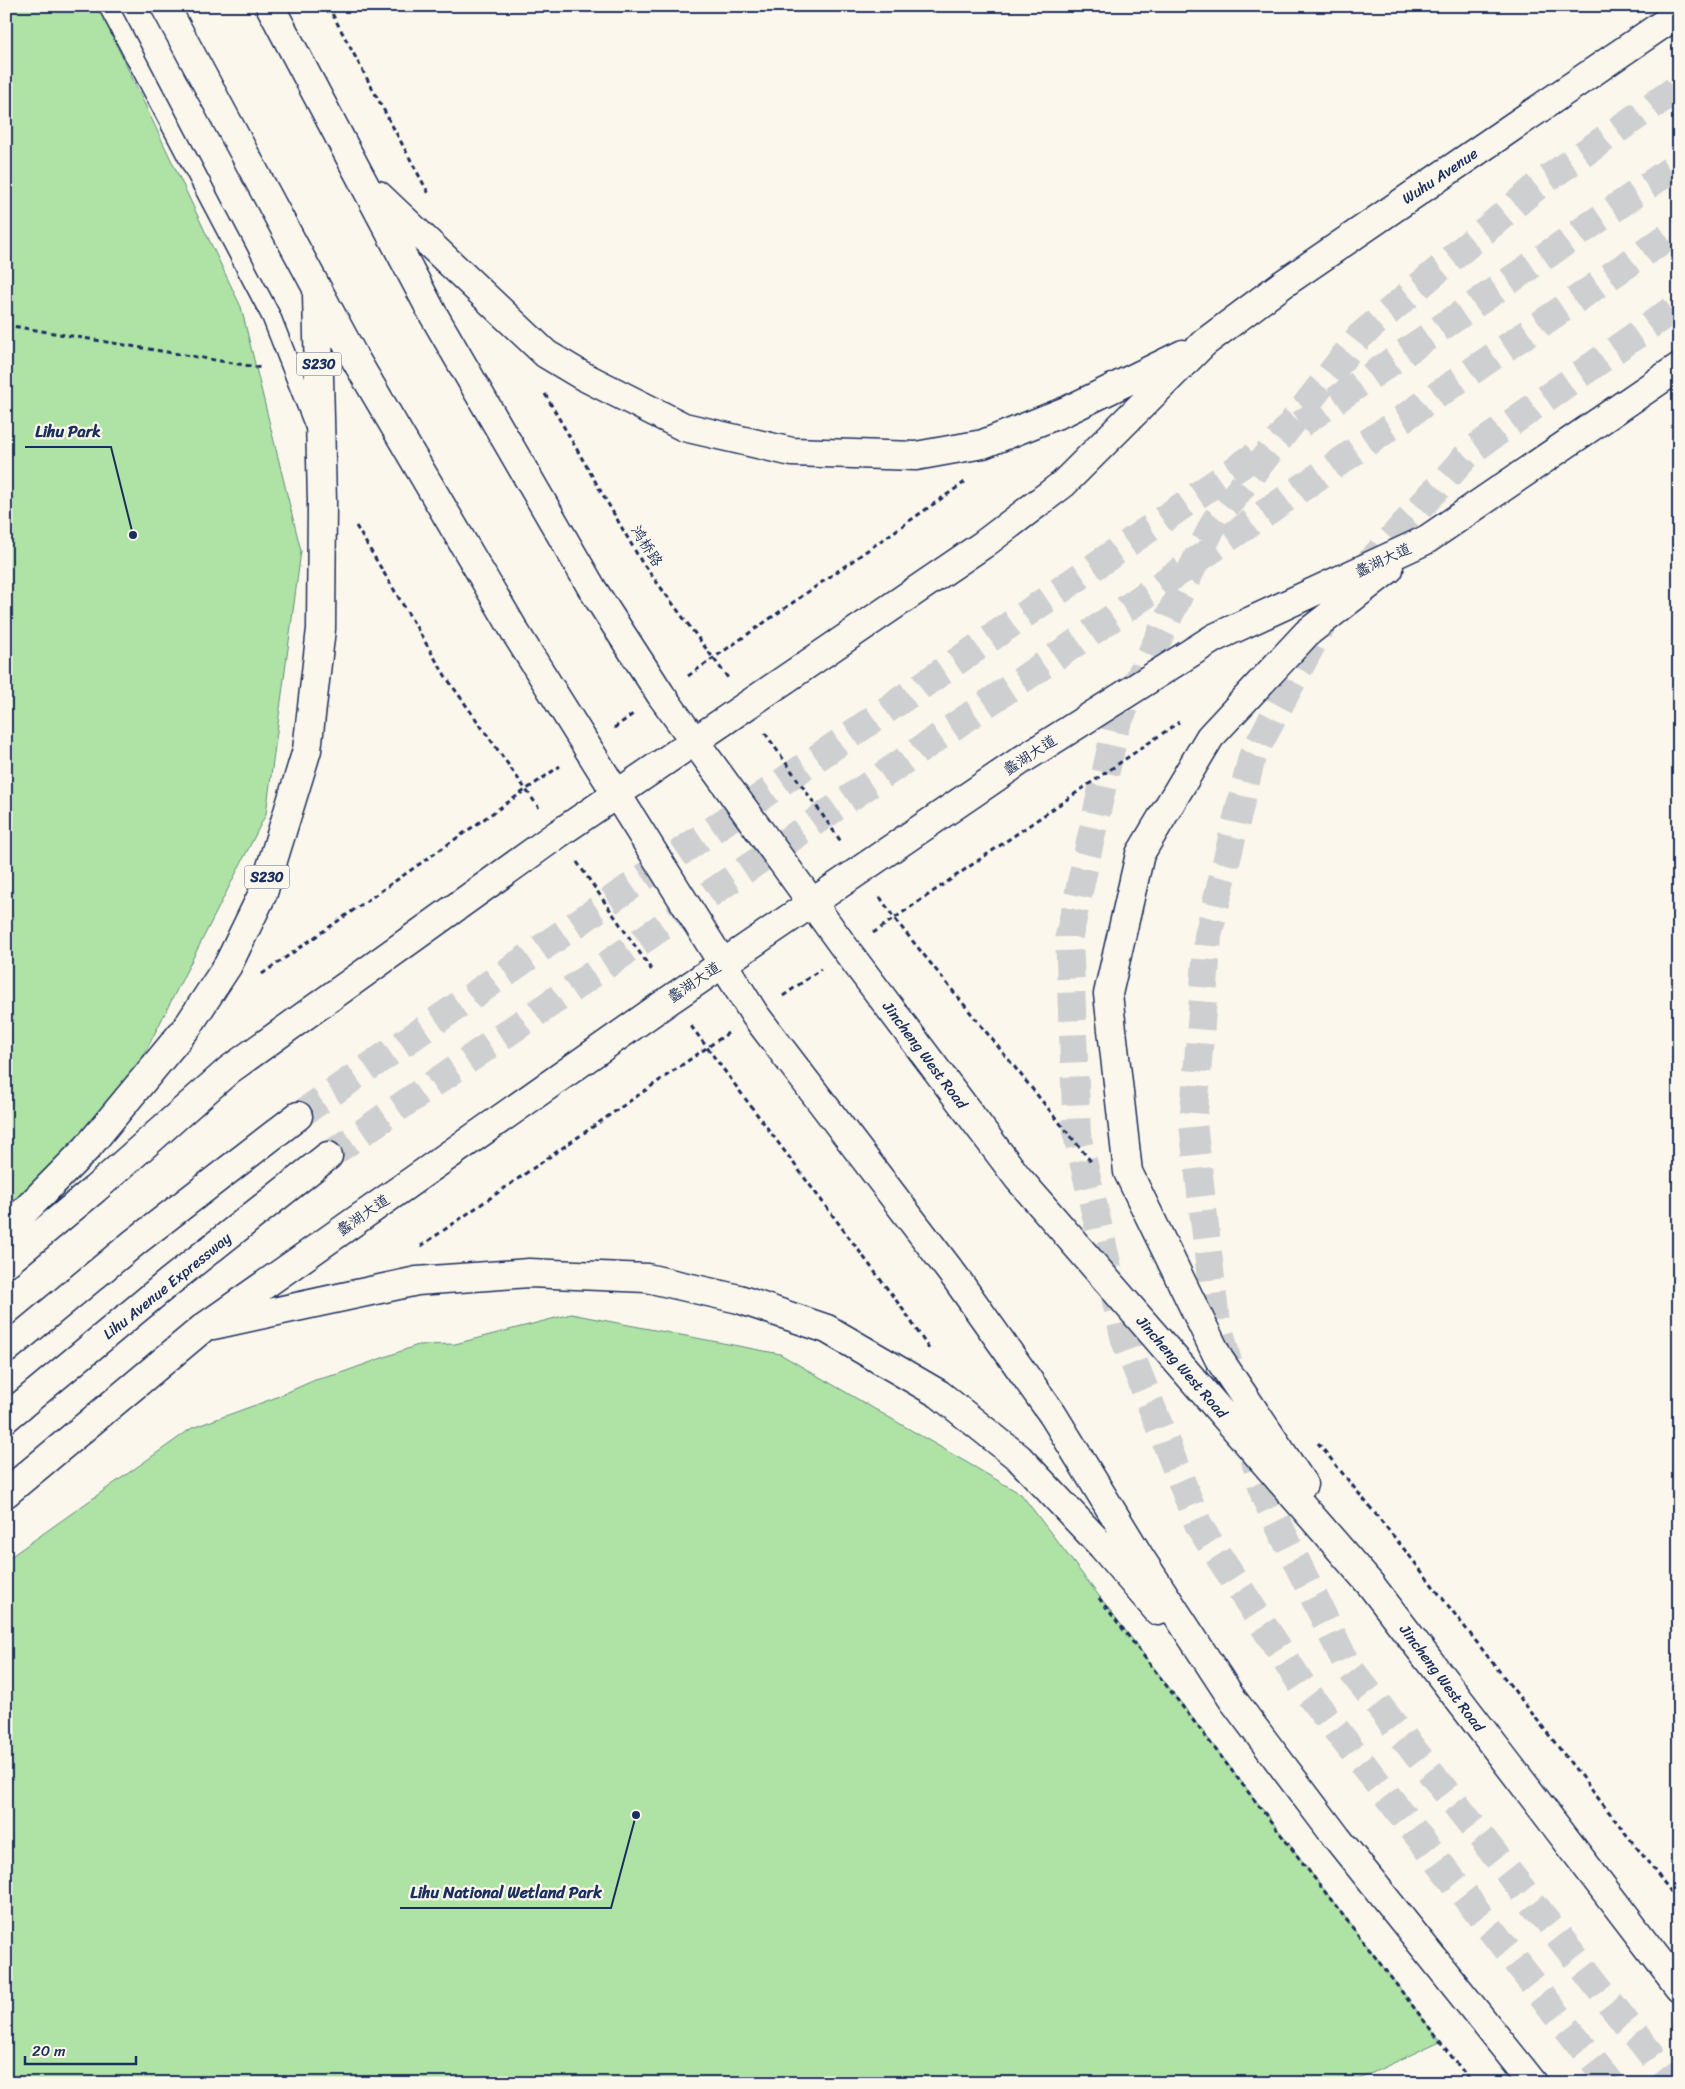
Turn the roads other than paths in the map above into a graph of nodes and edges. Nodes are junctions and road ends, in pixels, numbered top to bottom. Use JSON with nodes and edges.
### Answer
{"nodes":[{"id":1,"x":108,"y":6,"type":"edge"},
{"id":2,"x":164,"y":6,"type":"edge"},
{"id":3,"x":270,"y":6,"type":"edge"},
{"id":4,"x":1679,"y":13,"type":"edge"},
{"id":5,"x":361,"y":179,"type":"junction"},
{"id":6,"x":317,"y":288,"type":"junction"},
{"id":7,"x":1204,"y":343,"type":"junction"},
{"id":8,"x":1679,"y":367,"type":"edge"},
{"id":9,"x":321,"y":441,"type":"junction"},
{"id":10,"x":1426,"y":540,"type":"junction"},
{"id":11,"x":694,"y":741,"type":"junction"},
{"id":12,"x":616,"y":795,"type":"junction"},
{"id":13,"x":812,"y":903,"type":"junction"},
{"id":14,"x":723,"y":963,"type":"junction"},
{"id":15,"x":298,"y":1116,"type":"tunnel mouth"},
{"id":16,"x":328,"y":1156,"type":"tunnel mouth"},
{"id":17,"x":6,"y":1230,"type":"edge"},
{"id":18,"x":6,"y":1263,"type":"edge"},
{"id":19,"x":203,"y":1328,"type":"junction"},
{"id":20,"x":6,"y":1349,"type":"edge"},
{"id":21,"x":6,"y":1418,"type":"edge"},
{"id":22,"x":6,"y":1493,"type":"edge"},
{"id":23,"x":1371,"y":1585,"type":"junction"},
{"id":24,"x":1233,"y":1700,"type":"junction"},
{"id":25,"x":1679,"y":1987,"type":"edge"},
{"id":26,"x":1533,"y":2083,"type":"edge"}],
"edges":[{"from":1,"to":9,"type":"lane"},
{"from":2,"to":6,"type":"main road"},
{"from":3,"to":5,"type":"main road","name":"Jincheng West Road"},
{"from":4,"to":7,"type":"main road","name":"Wuhu Avenue"},
{"from":5,"to":7,"type":"main road"},
{"from":5,"to":11,"type":"main road","name":"Jincheng West Road"},
{"from":6,"to":9,"type":"main road","number":"S230"},
{"from":6,"to":12,"type":"main road"},
{"from":7,"to":11,"type":"main road"},
{"from":8,"to":10,"type":"main road"},
{"from":9,"to":17,"type":"main road","number":"S230"},
{"from":10,"to":13,"type":"main road","name":"蠡湖大道"},
{"from":10,"to":23,"type":"main road"},
{"from":11,"to":12,"type":"main road"},
{"from":11,"to":13,"type":"main road","name":"Jincheng West Road"},
{"from":12,"to":14,"type":"main road"},
{"from":12,"to":18,"type":"main road"},
{"from":13,"to":14,"type":"main road","name":"蠡湖大道"},
{"from":13,"to":23,"type":"main road","name":"Jincheng West Road"},
{"from":14,"to":19,"type":"main road","name":"蠡湖大道"},
{"from":14,"to":24,"type":"main road"},
{"from":15,"to":20,"type":"main road"},
{"from":16,"to":21,"type":"main road","name":"Lihu Avenue Expressway"},
{"from":19,"to":22,"type":"main road","name":"蠡湖大道"},
{"from":19,"to":24,"type":"main road"},
{"from":23,"to":25,"type":"main road","name":"Jincheng West Road"},
{"from":24,"to":26,"type":"main road"}]}
